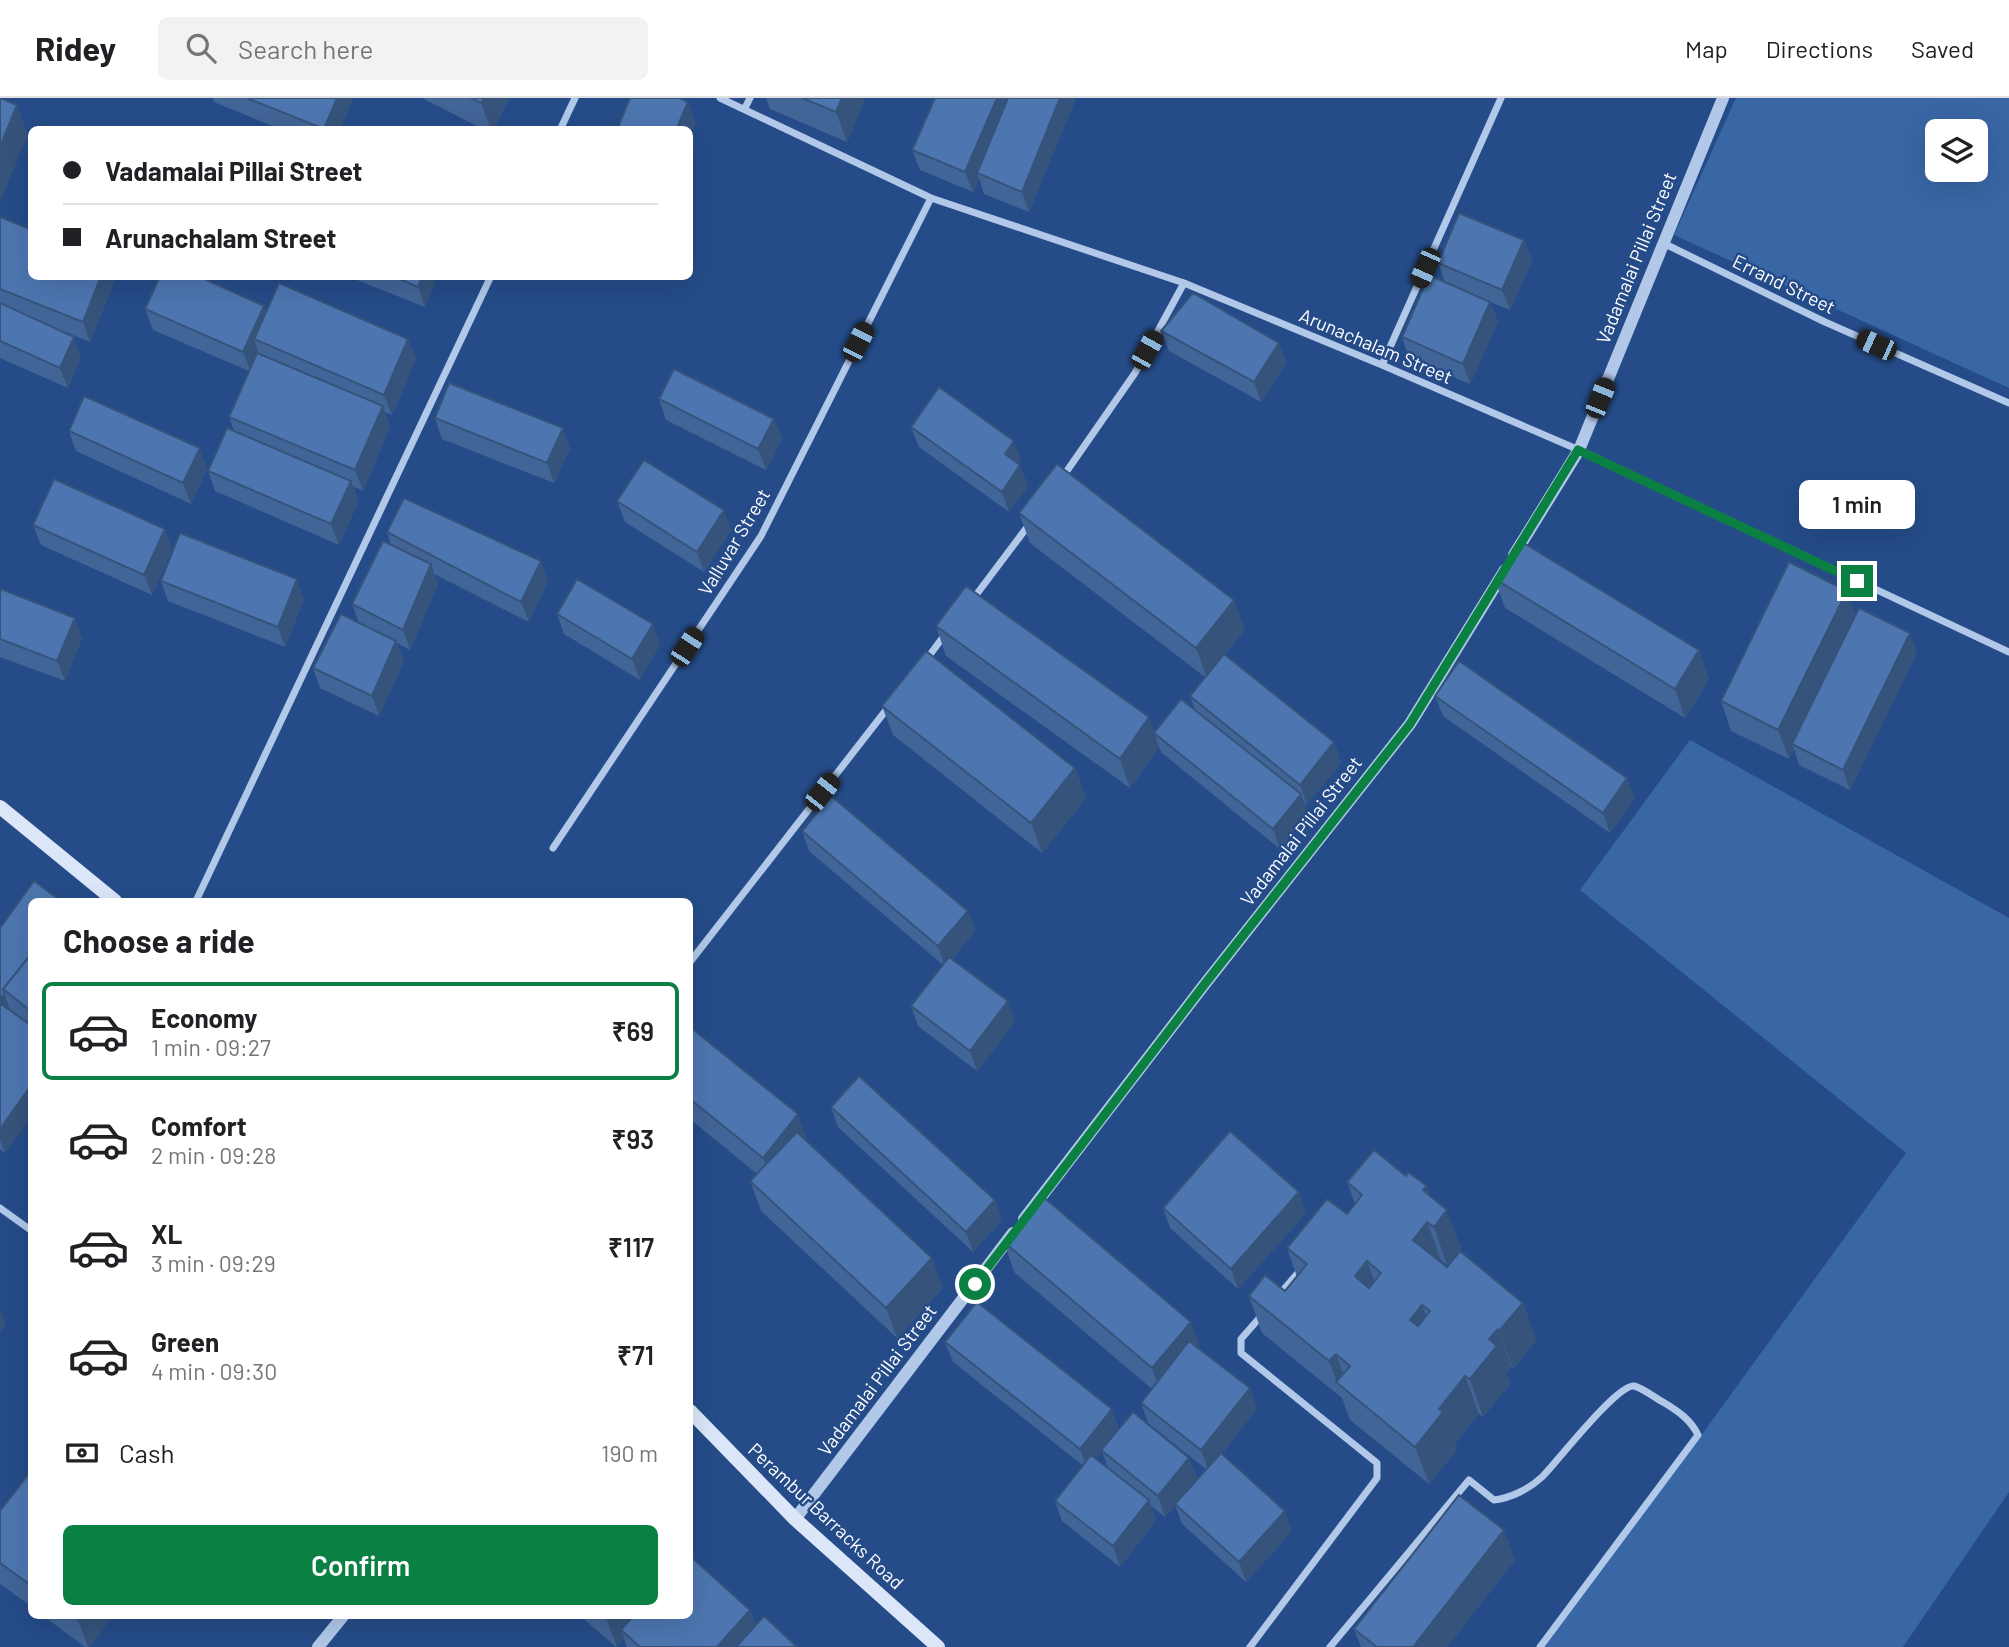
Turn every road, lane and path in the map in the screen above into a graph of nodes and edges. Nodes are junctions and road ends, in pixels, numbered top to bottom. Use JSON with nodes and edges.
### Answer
{"nodes":[{"id":1,"x":575,"y":98,"type":"edge"},
{"id":2,"x":720,"y":98,"type":"edge"},
{"id":3,"x":750,"y":98,"type":"edge"},
{"id":4,"x":1502,"y":98,"type":"edge"},
{"id":5,"x":1723,"y":98,"type":"edge"},
{"id":6,"x":745,"y":108,"type":"junction"},
{"id":7,"x":562,"y":126,"type":"edge"},
{"id":8,"x":930,"y":198,"type":"junction"},
{"id":9,"x":1662,"y":242,"type":"junction"},
{"id":10,"x":489,"y":280,"type":"edge"},
{"id":11,"x":1184,"y":283,"type":"junction"},
{"id":12,"x":1382,"y":365,"type":"junction"},
{"id":13,"x":2009,"y":403,"type":"edge"},
{"id":14,"x":1578,"y":450,"type":"junction"},
{"id":15,"x":1059,"y":482,"type":"edge"},
{"id":16,"x":1036,"y":515,"type":"edge"},
{"id":17,"x":971,"y":602,"type":"edge"},
{"id":18,"x":954,"y":624,"type":"edge"},
{"id":19,"x":2009,"y":652,"type":"edge"},
{"id":20,"x":920,"y":667,"type":"edge"},
{"id":21,"x":894,"y":700,"type":"edge"},
{"id":22,"x":0,"y":807,"type":"edge"},
{"id":23,"x":553,"y":848,"type":"dead end"},
{"id":24,"x":111,"y":898,"type":"edge"},
{"id":25,"x":197,"y":898,"type":"edge"},
{"id":26,"x":693,"y":958,"type":"edge"},
{"id":27,"x":0,"y":1208,"type":"edge"},
{"id":28,"x":28,"y":1228,"type":"edge"},
{"id":29,"x":1310,"y":1258,"type":"edge"},
{"id":30,"x":1276,"y":1299,"type":"edge"},
{"id":31,"x":1267,"y":1309,"type":"edge"},
{"id":32,"x":693,"y":1414,"type":"edge"},
{"id":33,"x":795,"y":1519,"type":"junction"},
{"id":34,"x":341,"y":1619,"type":"edge"},
{"id":35,"x":318,"y":1647,"type":"edge"},
{"id":36,"x":938,"y":1647,"type":"edge"},
{"id":37,"x":1250,"y":1647,"type":"edge"},
{"id":38,"x":1329,"y":1647,"type":"edge"},
{"id":39,"x":1541,"y":1647,"type":"edge"}],
"edges":[{"from":1,"to":7,"type":"street"},
{"from":2,"to":6,"type":"street","name":"Arunachalam Street"},
{"from":3,"to":6,"type":"street"},
{"from":4,"to":12,"type":"street"},
{"from":5,"to":9,"type":"street","name":"Vadamalai Pillai Street"},
{"from":6,"to":8,"type":"street","name":"Arunachalam Street"},
{"from":8,"to":11,"type":"street","name":"Arunachalam Street"},
{"from":8,"to":23,"type":"street","name":"Valluvar Street"},
{"from":9,"to":13,"type":"street","name":"Errand Street"},
{"from":9,"to":14,"type":"street","name":"Vadamalai Pillai Street"},
{"from":10,"to":25,"type":"street"},
{"from":11,"to":12,"type":"street","name":"Arunachalam Street"},
{"from":11,"to":15,"type":"street"},
{"from":12,"to":14,"type":"street","name":"Arunachalam Street"},
{"from":14,"to":19,"type":"street","name":"Arunachalam Street"},
{"from":14,"to":33,"type":"street","name":"Vadamalai Pillai Street"},
{"from":16,"to":17,"type":"street"},
{"from":18,"to":20,"type":"street"},
{"from":21,"to":26,"type":"street"},
{"from":22,"to":24,"type":"main road"},
{"from":27,"to":28,"type":"street"},
{"from":29,"to":30,"type":"street"},
{"from":31,"to":37,"type":"street"},
{"from":32,"to":33,"type":"main road","name":"Perambur Barracks Road"},
{"from":33,"to":36,"type":"main road","name":"Perambur Barracks Road"},
{"from":34,"to":35,"type":"street"},
{"from":38,"to":39,"type":"street"}]}
